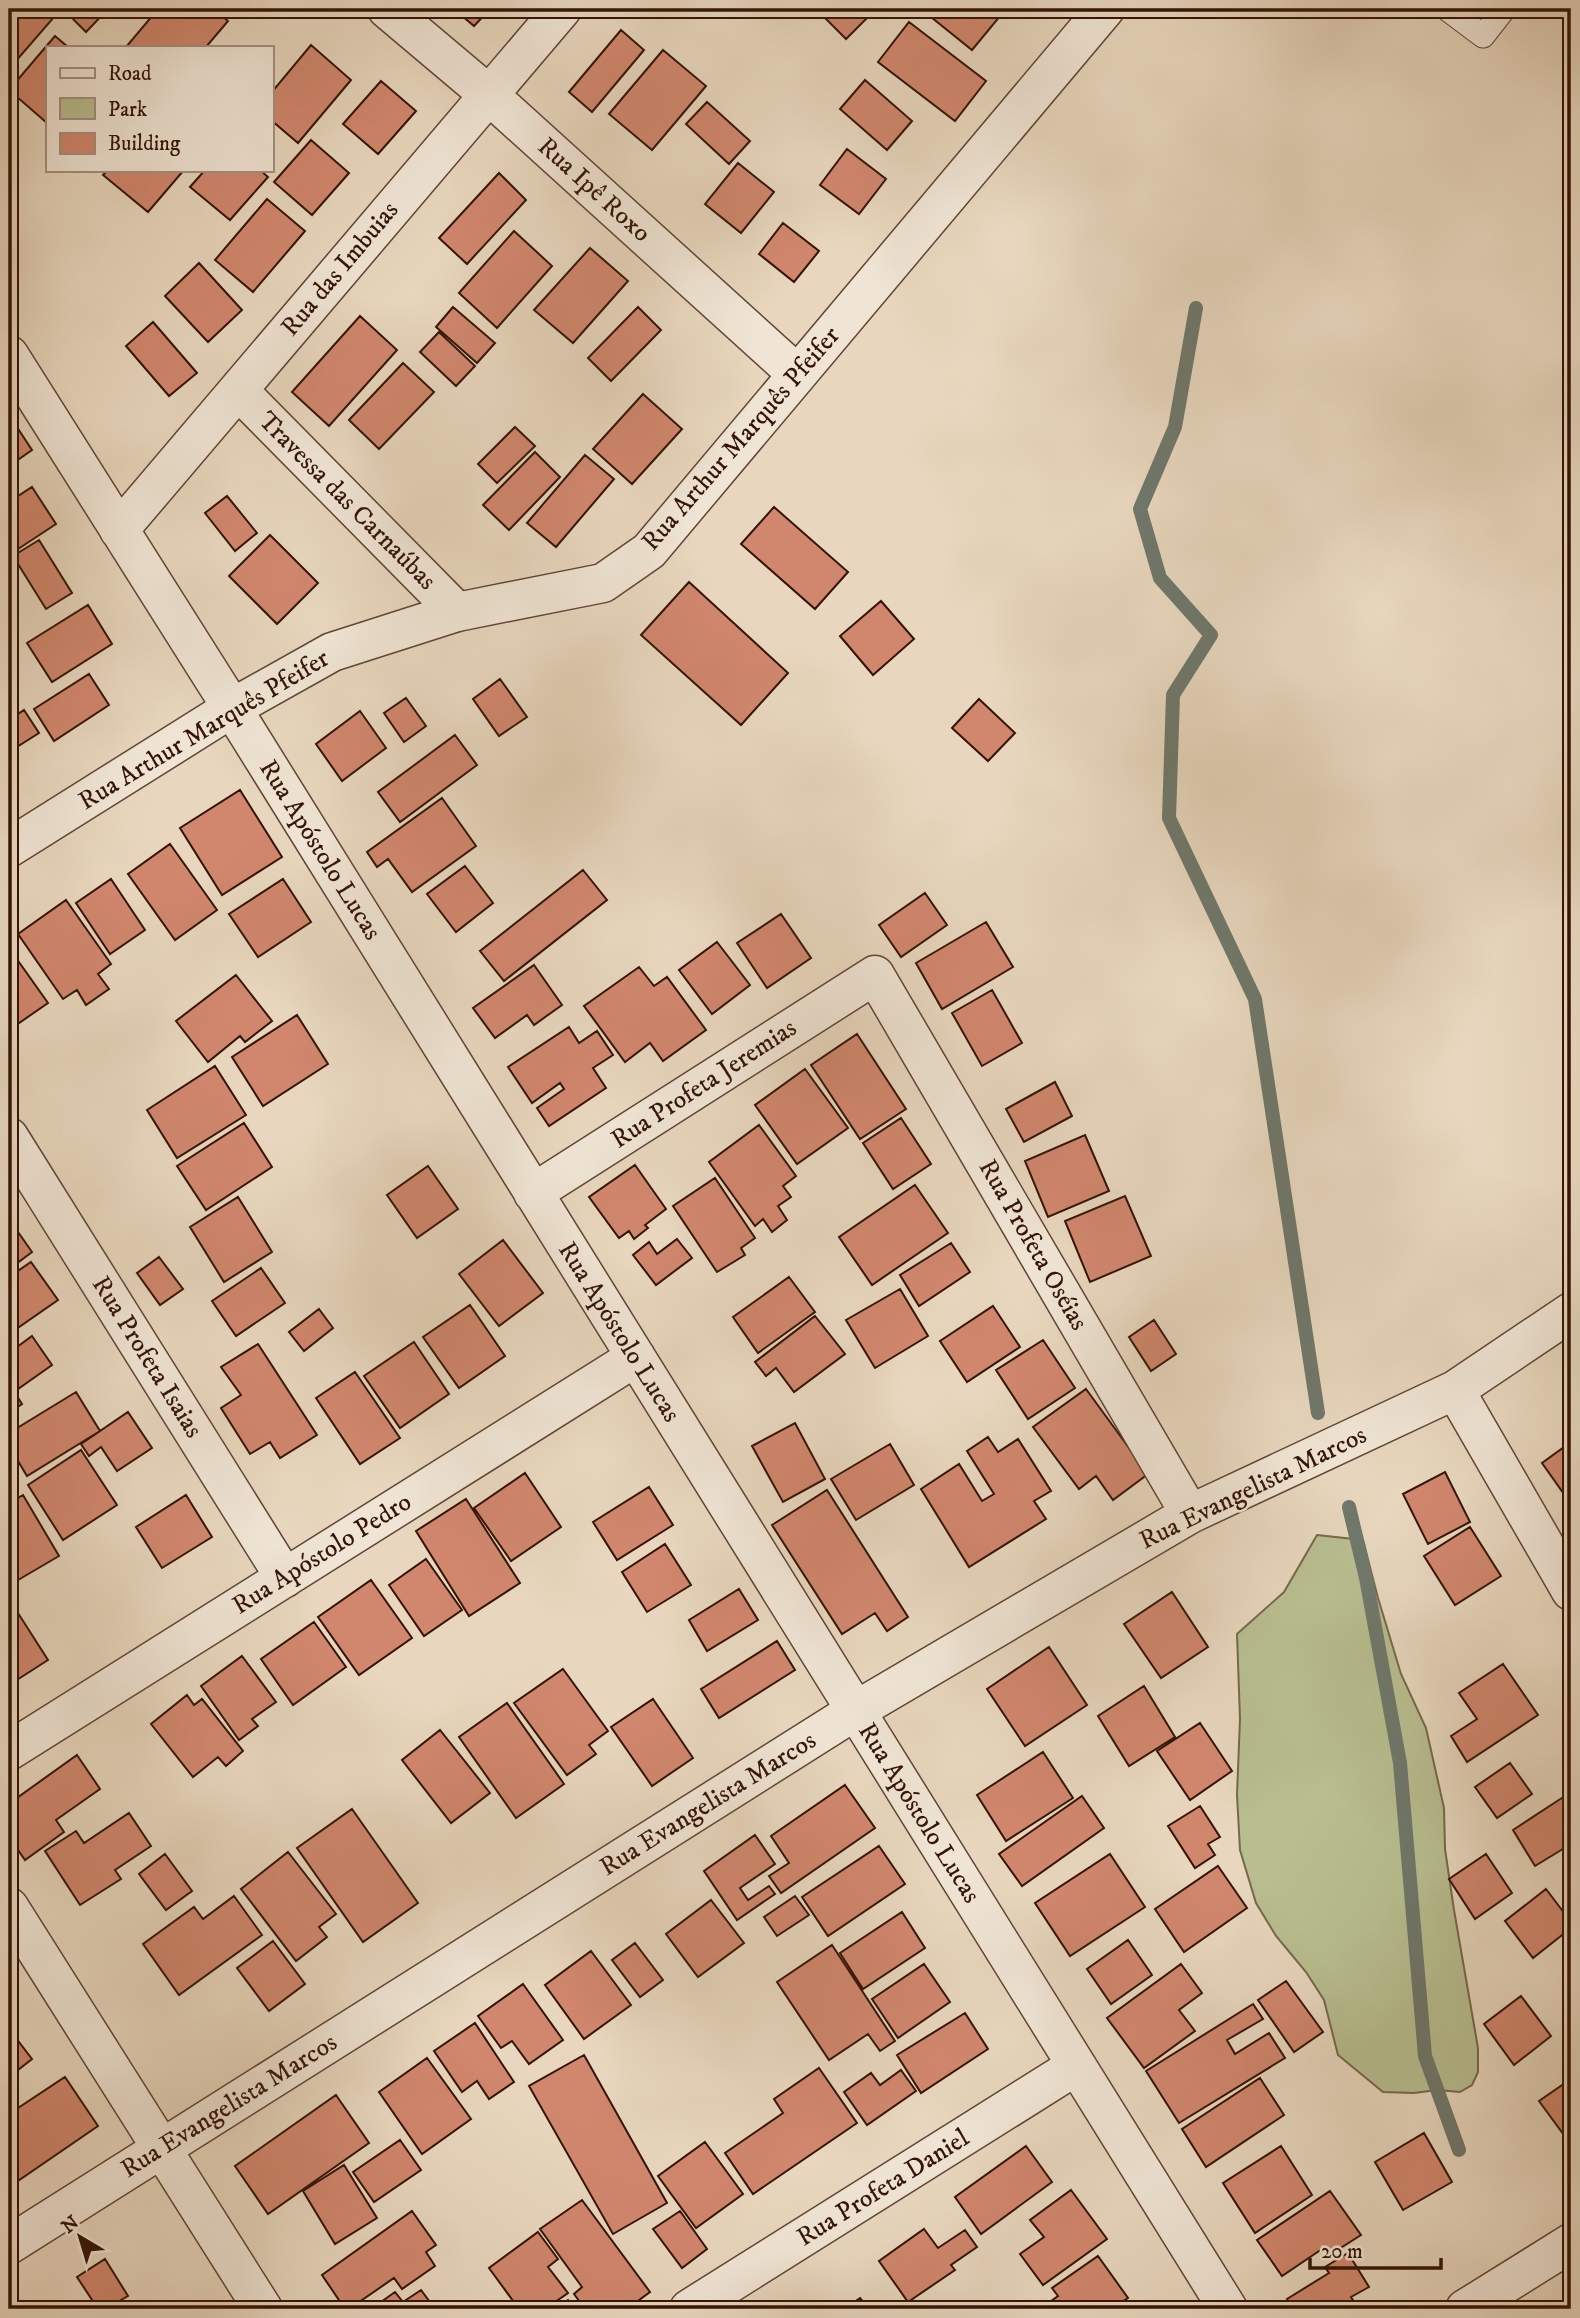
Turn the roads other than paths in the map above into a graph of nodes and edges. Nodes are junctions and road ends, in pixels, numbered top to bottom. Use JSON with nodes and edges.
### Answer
{"nodes":[{"id":1,"x":387,"y":9,"type":"edge"},
{"id":2,"x":562,"y":9,"type":"edge"},
{"id":3,"x":1105,"y":9,"type":"edge"},
{"id":4,"x":1447,"y":9,"type":"edge"},
{"id":5,"x":1504,"y":9,"type":"edge"},
{"id":6,"x":489,"y":95,"type":"junction"},
{"id":7,"x":9,"y":355,"type":"edge"},
{"id":8,"x":797,"y":374,"type":"junction"},
{"id":9,"x":238,"y":390,"type":"junction"},
{"id":10,"x":119,"y":530,"type":"junction"},
{"id":11,"x":457,"y":612,"type":"junction"},
{"id":12,"x":232,"y":708,"type":"junction"},
{"id":13,"x":9,"y":848,"type":"edge"},
{"id":14,"x":875,"y":975,"type":"joint"},
{"id":15,"x":9,"y":1137,"type":"edge"},
{"id":16,"x":533,"y":1193,"type":"junction"},
{"id":17,"x":1571,"y":1312,"type":"edge"},
{"id":18,"x":636,"y":1357,"type":"junction"},
{"id":19,"x":1455,"y":1390,"type":"junction"},
{"id":20,"x":1190,"y":1514,"type":"junction"},
{"id":21,"x":285,"y":1578,"type":"junction"},
{"id":22,"x":1571,"y":1591,"type":"edge"},
{"id":23,"x":855,"y":1711,"type":"junction"},
{"id":24,"x":9,"y":1751,"type":"edge"},
{"id":25,"x":9,"y":1907,"type":"edge"},
{"id":26,"x":1076,"y":2066,"type":"junction"},
{"id":27,"x":161,"y":2149,"type":"junction"},
{"id":28,"x":1571,"y":2243,"type":"edge"},
{"id":29,"x":9,"y":2245,"type":"edge"},
{"id":30,"x":263,"y":2309,"type":"edge"},
{"id":31,"x":689,"y":2309,"type":"edge"},
{"id":32,"x":1228,"y":2309,"type":"edge"},
{"id":33,"x":1465,"y":2309,"type":"edge"}],
"edges":[{"from":1,"to":6,"type":"street","name":"Rua Ipê Roxo"},
{"from":2,"to":6,"type":"street","name":"Rua das Imbuias"},
{"from":3,"to":8,"type":"street","name":"Rua Arthur Marquês Pfeifer"},
{"from":4,"to":5,"type":"lane"},
{"from":6,"to":8,"type":"street","name":"Rua Ipê Roxo"},
{"from":6,"to":9,"type":"street","name":"Rua das Imbuias"},
{"from":7,"to":10,"type":"street","name":"Rua Apóstolo Lucas"},
{"from":8,"to":11,"type":"street","name":"Rua Arthur Marquês Pfeifer"},
{"from":9,"to":10,"type":"street","name":"Rua das Imbuias"},
{"from":9,"to":11,"type":"street","name":"Travessa das Carnaúbas"},
{"from":10,"to":12,"type":"street","name":"Rua Apóstolo Lucas"},
{"from":11,"to":12,"type":"street","name":"Rua Arthur Marquês Pfeifer"},
{"from":12,"to":13,"type":"street","name":"Rua Arthur Marquês Pfeifer"},
{"from":12,"to":16,"type":"street","name":"Rua Apóstolo Lucas"},
{"from":14,"to":16,"type":"street","name":"Rua Profeta Jeremias"},
{"from":14,"to":20,"type":"street","name":"Rua Profeta Oséias"},
{"from":15,"to":21,"type":"street","name":"Rua Profeta Isaias"},
{"from":16,"to":18,"type":"street","name":"Rua Apóstolo Lucas"},
{"from":17,"to":19,"type":"street","name":"Rua Evangelista Marcos"},
{"from":18,"to":21,"type":"street","name":"Rua Apóstolo Pedro"},
{"from":18,"to":23,"type":"street","name":"Rua Apóstolo Lucas"},
{"from":19,"to":20,"type":"street","name":"Rua Evangelista Marcos"},
{"from":19,"to":22,"type":"street"},
{"from":20,"to":23,"type":"street","name":"Rua Evangelista Marcos"},
{"from":21,"to":24,"type":"street","name":"Rua Apóstolo Pedro"},
{"from":23,"to":26,"type":"street","name":"Rua Apóstolo Lucas"},
{"from":23,"to":27,"type":"street","name":"Rua Evangelista Marcos"},
{"from":25,"to":27,"type":"street"},
{"from":26,"to":31,"type":"street","name":"Rua Profeta Daniel"},
{"from":26,"to":32,"type":"street","name":"Rua Apóstolo Lucas"},
{"from":27,"to":29,"type":"street","name":"Rua Evangelista Marcos"},
{"from":27,"to":30,"type":"street"},
{"from":28,"to":33,"type":"street"}]}
